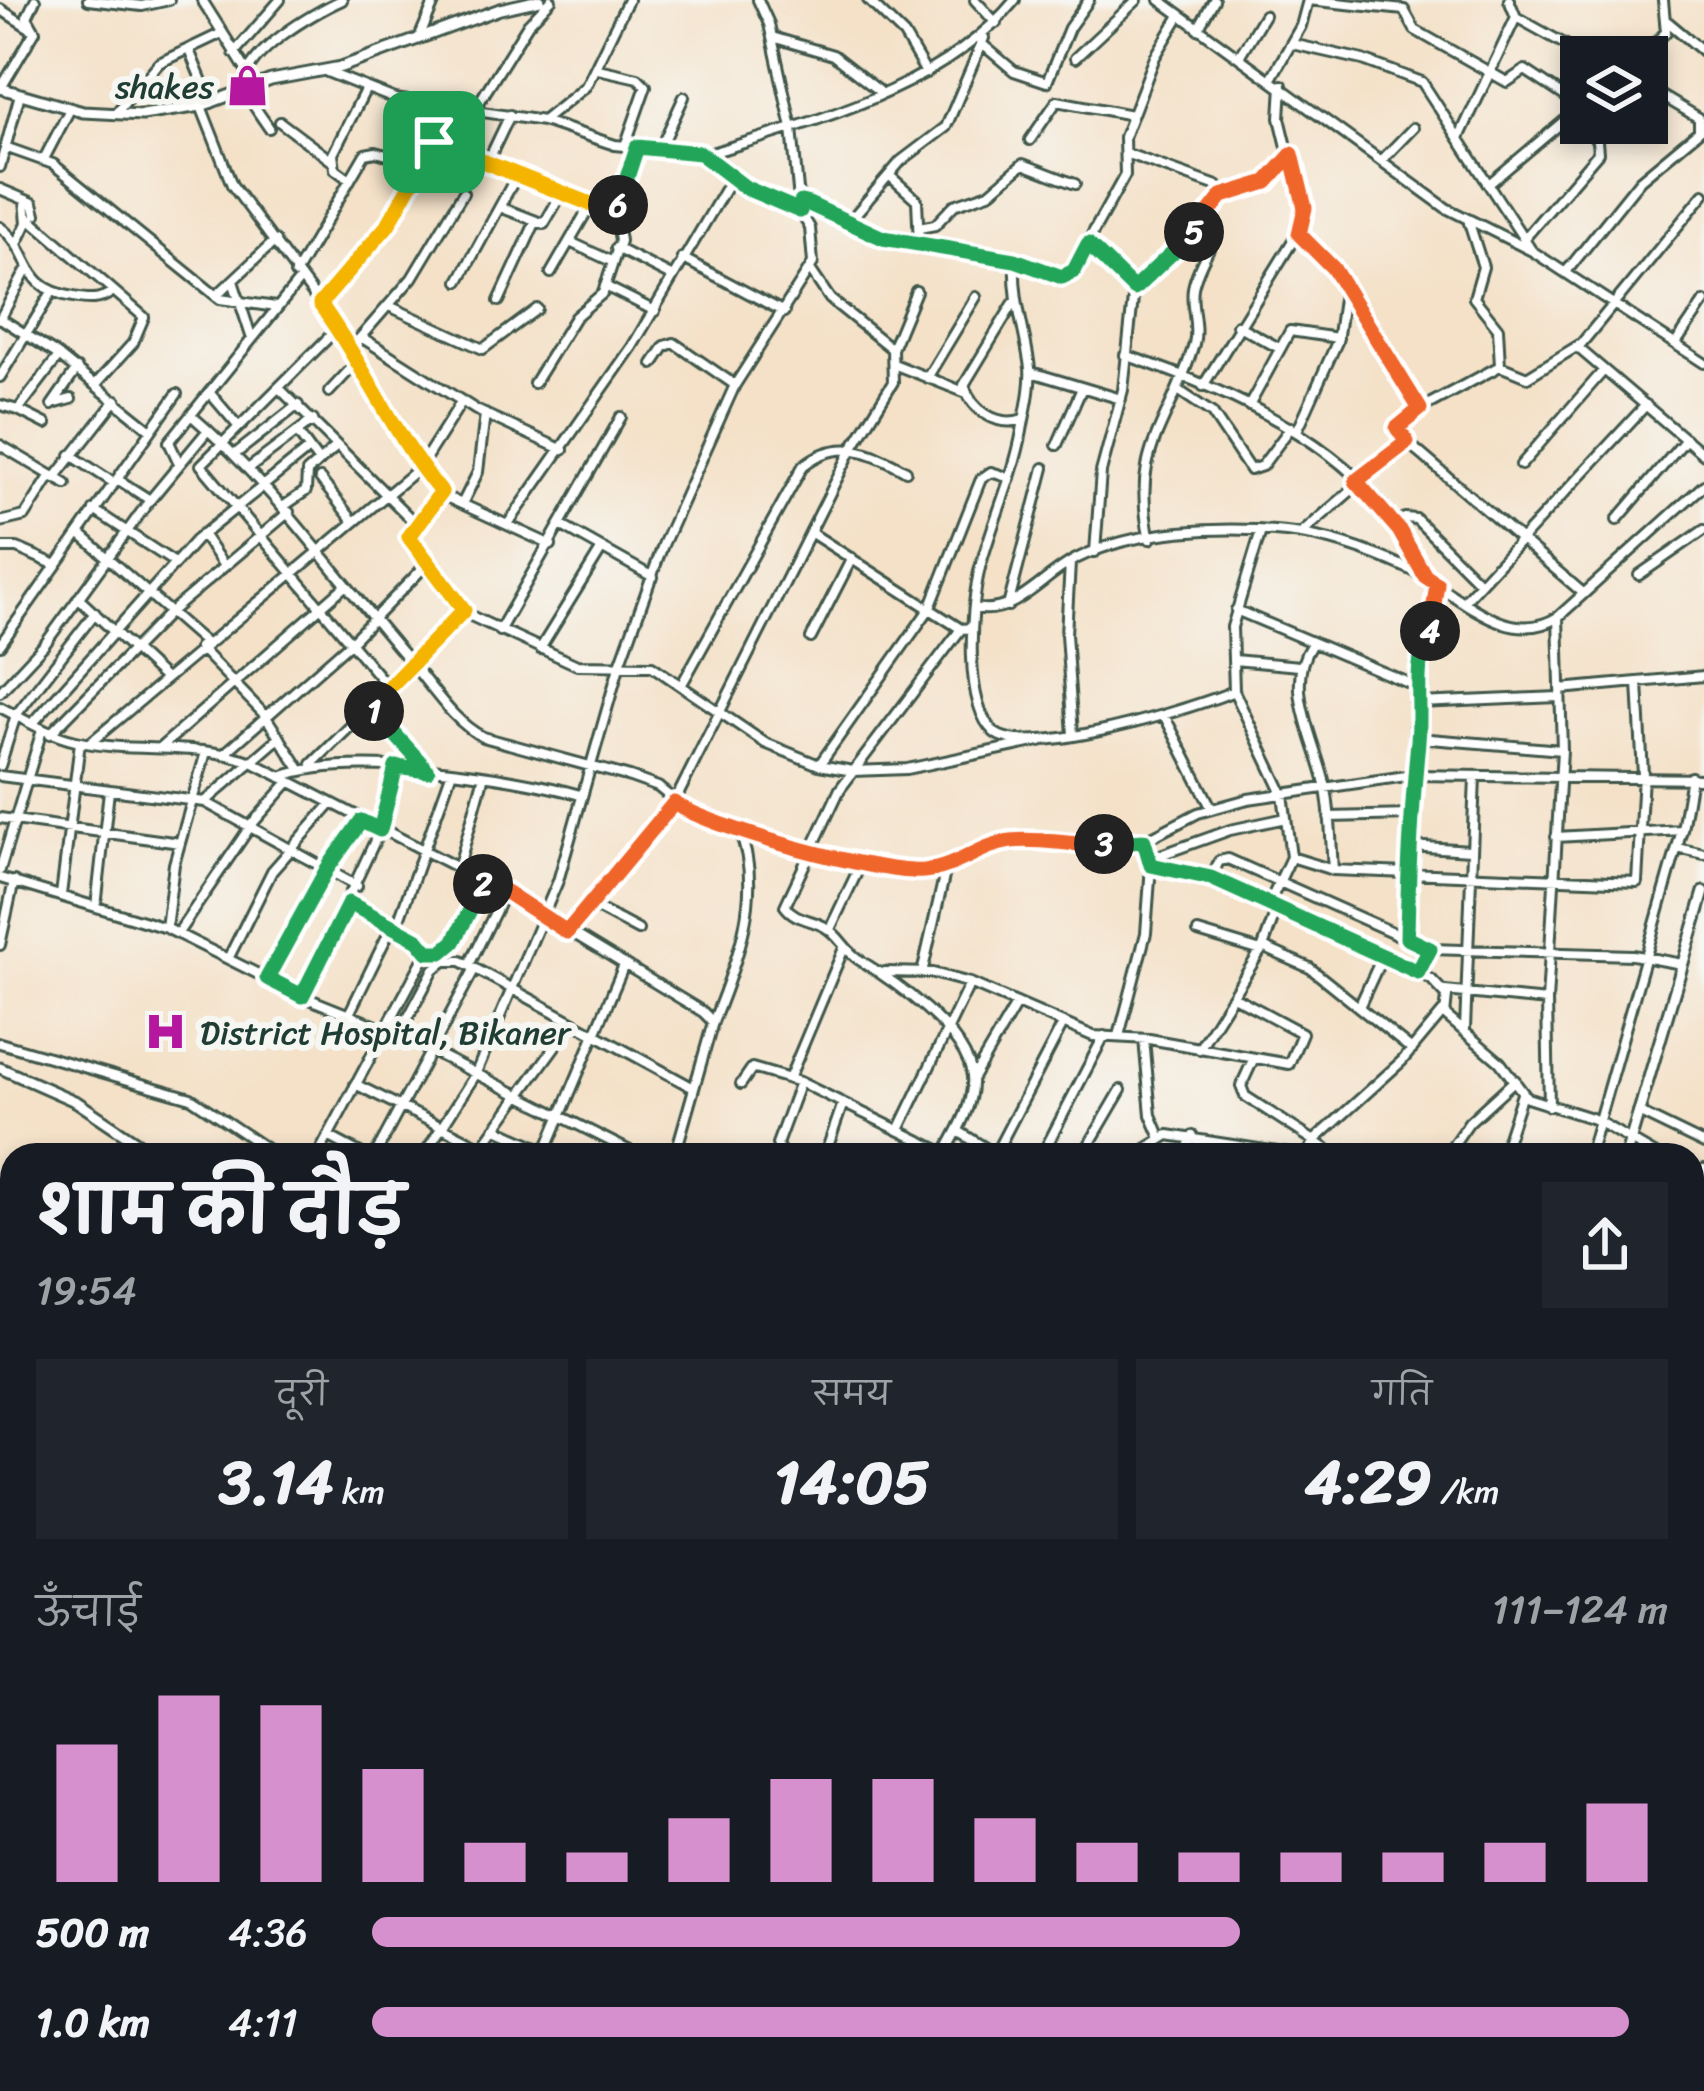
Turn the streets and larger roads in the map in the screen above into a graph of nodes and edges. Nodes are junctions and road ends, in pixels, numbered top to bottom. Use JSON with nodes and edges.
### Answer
{"nodes":[{"id":1,"x":35,"y":0,"type":"edge"},
{"id":2,"x":88,"y":0,"type":"edge"},
{"id":3,"x":169,"y":0,"type":"edge"},
{"id":4,"x":202,"y":0,"type":"edge"},
{"id":5,"x":280,"y":0,"type":"edge"},
{"id":6,"x":422,"y":0,"type":"edge"},
{"id":7,"x":540,"y":0,"type":"edge"},
{"id":8,"x":551,"y":0,"type":"edge"},
{"id":9,"x":628,"y":0,"type":"edge"},
{"id":10,"x":758,"y":0,"type":"edge"},
{"id":11,"x":772,"y":0,"type":"edge"},
{"id":12,"x":868,"y":0,"type":"edge"},
{"id":13,"x":976,"y":0,"type":"edge"},
{"id":14,"x":1015,"y":0,"type":"edge"},
{"id":15,"x":1089,"y":0,"type":"edge"},
{"id":16,"x":1137,"y":0,"type":"edge"},
{"id":17,"x":1160,"y":0,"type":"edge"},
{"id":18,"x":1214,"y":0,"type":"edge"},
{"id":19,"x":1308,"y":0,"type":"edge"},
{"id":20,"x":1509,"y":0,"type":"edge"},
{"id":21,"x":1663,"y":0,"type":"edge"},
{"id":22,"x":336,"y":1,"type":"edge"},
{"id":23,"x":435,"y":2,"type":"edge"},
{"id":24,"x":0,"y":10,"type":"edge"},
{"id":25,"x":766,"y":11,"type":"junction"},
{"id":26,"x":1264,"y":16,"type":"dead end"},
{"id":27,"x":1516,"y":16,"type":"junction"},
{"id":28,"x":1179,"y":17,"type":"junction"},
{"id":29,"x":1667,"y":22,"type":"junction"},
{"id":30,"x":996,"y":23,"type":"junction"},
{"id":31,"x":1198,"y":29,"type":"junction"},
{"id":32,"x":34,"y":31,"type":"junction"},
{"id":33,"x":222,"y":33,"type":"junction"},
{"id":34,"x":1662,"y":36,"type":"edge"},
{"id":35,"x":772,"y":37,"type":"junction"},
{"id":36,"x":418,"y":39,"type":"junction"},
{"id":37,"x":983,"y":40,"type":"junction"},
{"id":38,"x":1560,"y":41,"type":"edge"},
{"id":39,"x":1292,"y":44,"type":"junction"},
{"id":40,"x":189,"y":50,"type":"junction"},
{"id":41,"x":1704,"y":52,"type":"edge"},
{"id":42,"x":234,"y":53,"type":"junction"},
{"id":43,"x":1240,"y":55,"type":"junction"},
{"id":44,"x":1075,"y":58,"type":"dead end"},
{"id":45,"x":598,"y":69,"type":"junction"},
{"id":46,"x":324,"y":70,"type":"junction"},
{"id":47,"x":1489,"y":70,"type":"junction"},
{"id":48,"x":248,"y":73,"type":"junction"},
{"id":49,"x":926,"y":73,"type":"junction"},
{"id":50,"x":1272,"y":77,"type":"junction"},
{"id":51,"x":1282,"y":85,"type":"junction"},
{"id":52,"x":0,"y":88,"type":"edge"},
{"id":53,"x":366,"y":88,"type":"junction"},
{"id":54,"x":245,"y":89,"type":"junction"},
{"id":55,"x":1560,"y":90,"type":"edge"},
{"id":56,"x":880,"y":92,"type":"junction"},
{"id":57,"x":20,"y":94,"type":"junction"},
{"id":58,"x":684,"y":97,"type":"dead end"},
{"id":59,"x":1668,"y":100,"type":"edge"},
{"id":60,"x":207,"y":105,"type":"junction"},
{"id":61,"x":455,"y":106,"type":"junction"},
{"id":62,"x":70,"y":109,"type":"junction"},
{"id":63,"x":475,"y":109,"type":"junction"},
{"id":64,"x":115,"y":114,"type":"junction"},
{"id":65,"x":510,"y":115,"type":"junction"},
{"id":66,"x":1132,"y":115,"type":"junction"},
{"id":67,"x":543,"y":121,"type":"junction"},
{"id":68,"x":280,"y":122,"type":"dead end"},
{"id":69,"x":1702,"y":122,"type":"edge"},
{"id":70,"x":1560,"y":123,"type":"edge"},
{"id":71,"x":269,"y":128,"type":"dead end"},
{"id":72,"x":792,"y":128,"type":"junction"},
{"id":73,"x":1413,"y":128,"type":"dead end"},
{"id":74,"x":1459,"y":138,"type":"junction"},
{"id":75,"x":1030,"y":140,"type":"dead end"},
{"id":76,"x":434,"y":142,"type":"junction"},
{"id":77,"x":1598,"y":144,"type":"edge"},
{"id":78,"x":625,"y":146,"type":"junction"},
{"id":79,"x":5,"y":147,"type":"junction"},
{"id":80,"x":637,"y":147,"type":"junction"},
{"id":81,"x":659,"y":149,"type":"junction"},
{"id":82,"x":1123,"y":153,"type":"junction"},
{"id":83,"x":1292,"y":154,"type":"junction"},
{"id":84,"x":705,"y":155,"type":"junction"},
{"id":85,"x":44,"y":159,"type":"junction"},
{"id":86,"x":332,"y":161,"type":"junction"},
{"id":87,"x":1382,"y":161,"type":"junction"},
{"id":88,"x":487,"y":163,"type":"junction"},
{"id":89,"x":423,"y":166,"type":"junction"},
{"id":90,"x":0,"y":167,"type":"edge"},
{"id":91,"x":518,"y":175,"type":"junction"},
{"id":92,"x":890,"y":176,"type":"junction"},
{"id":93,"x":731,"y":179,"type":"junction"},
{"id":94,"x":350,"y":180,"type":"junction"},
{"id":95,"x":1490,"y":183,"type":"junction"},
{"id":96,"x":1075,"y":184,"type":"dead end"},
{"id":97,"x":0,"y":190,"type":"edge"},
{"id":98,"x":463,"y":193,"type":"dead end"},
{"id":99,"x":562,"y":193,"type":"junction"},
{"id":100,"x":1704,"y":194,"type":"edge"},
{"id":101,"x":1222,"y":196,"type":"junction"},
{"id":102,"x":591,"y":204,"type":"junction"},
{"id":103,"x":801,"y":207,"type":"junction"},
{"id":104,"x":500,"y":208,"type":"junction"},
{"id":105,"x":615,"y":208,"type":"junction"},
{"id":106,"x":32,"y":215,"type":"junction"},
{"id":107,"x":1468,"y":221,"type":"junction"},
{"id":108,"x":535,"y":223,"type":"junction"},
{"id":109,"x":848,"y":224,"type":"junction"},
{"id":110,"x":0,"y":227,"type":"edge"},
{"id":111,"x":919,"y":227,"type":"junction"},
{"id":112,"x":1299,"y":234,"type":"junction"},
{"id":113,"x":1215,"y":237,"type":"dead end"},
{"id":114,"x":1524,"y":239,"type":"junction"},
{"id":115,"x":275,"y":241,"type":"junction"},
{"id":116,"x":18,"y":242,"type":"junction"},
{"id":117,"x":570,"y":242,"type":"junction"},
{"id":118,"x":1088,"y":244,"type":"junction"},
{"id":119,"x":919,"y":245,"type":"junction"},
{"id":120,"x":616,"y":248,"type":"junction"},
{"id":121,"x":1532,"y":251,"type":"junction"},
{"id":122,"x":682,"y":258,"type":"junction"},
{"id":123,"x":1015,"y":260,"type":"junction"},
{"id":124,"x":611,"y":261,"type":"junction"},
{"id":125,"x":811,"y":270,"type":"junction"},
{"id":126,"x":26,"y":271,"type":"junction"},
{"id":127,"x":1566,"y":272,"type":"junction"},
{"id":128,"x":551,"y":273,"type":"dead end"},
{"id":129,"x":297,"y":277,"type":"junction"},
{"id":130,"x":673,"y":277,"type":"junction"},
{"id":131,"x":232,"y":279,"type":"junction"},
{"id":132,"x":459,"y":281,"type":"dead end"},
{"id":133,"x":605,"y":286,"type":"junction"},
{"id":134,"x":1134,"y":289,"type":"junction"},
{"id":135,"x":1344,"y":290,"type":"junction"},
{"id":136,"x":916,"y":291,"type":"dead end"},
{"id":137,"x":52,"y":292,"type":"junction"},
{"id":138,"x":112,"y":292,"type":"junction"},
{"id":139,"x":216,"y":296,"type":"junction"},
{"id":140,"x":976,"y":297,"type":"dead end"},
{"id":141,"x":499,"y":301,"type":"dead end"},
{"id":142,"x":1015,"y":302,"type":"junction"},
{"id":143,"x":1615,"y":302,"type":"junction"},
{"id":144,"x":1704,"y":302,"type":"edge"},
{"id":145,"x":320,"y":304,"type":"junction"},
{"id":146,"x":237,"y":305,"type":"junction"},
{"id":147,"x":389,"y":306,"type":"junction"},
{"id":148,"x":276,"y":307,"type":"junction"},
{"id":149,"x":537,"y":309,"type":"dead end"},
{"id":150,"x":655,"y":311,"type":"junction"},
{"id":151,"x":784,"y":312,"type":"junction"},
{"id":152,"x":0,"y":318,"type":"edge"},
{"id":153,"x":1237,"y":325,"type":"junction"},
{"id":154,"x":338,"y":328,"type":"junction"},
{"id":155,"x":27,"y":335,"type":"junction"},
{"id":156,"x":251,"y":336,"type":"junction"},
{"id":157,"x":362,"y":337,"type":"junction"},
{"id":158,"x":1338,"y":338,"type":"junction"},
{"id":159,"x":1676,"y":344,"type":"junction"},
{"id":160,"x":352,"y":347,"type":"junction"},
{"id":161,"x":1577,"y":347,"type":"junction"},
{"id":162,"x":1279,"y":348,"type":"junction"},
{"id":163,"x":892,"y":349,"type":"junction"},
{"id":164,"x":59,"y":356,"type":"junction"},
{"id":165,"x":1125,"y":356,"type":"junction"},
{"id":166,"x":359,"y":360,"type":"junction"},
{"id":167,"x":1704,"y":363,"type":"edge"},
{"id":168,"x":652,"y":364,"type":"dead end"},
{"id":169,"x":896,"y":365,"type":"junction"},
{"id":170,"x":1499,"y":366,"type":"junction"},
{"id":171,"x":77,"y":369,"type":"junction"},
{"id":172,"x":1604,"y":370,"type":"junction"},
{"id":173,"x":1031,"y":372,"type":"junction"},
{"id":174,"x":0,"y":377,"type":"edge"},
{"id":175,"x":927,"y":378,"type":"junction"},
{"id":176,"x":1183,"y":378,"type":"junction"},
{"id":177,"x":534,"y":383,"type":"dead end"},
{"id":178,"x":96,"y":384,"type":"junction"},
{"id":179,"x":735,"y":385,"type":"junction"},
{"id":180,"x":1203,"y":386,"type":"junction"},
{"id":181,"x":279,"y":388,"type":"junction"},
{"id":182,"x":1082,"y":388,"type":"junction"},
{"id":183,"x":1178,"y":390,"type":"junction"},
{"id":184,"x":208,"y":392,"type":"junction"},
{"id":185,"x":328,"y":392,"type":"dead end"},
{"id":186,"x":965,"y":392,"type":"junction"},
{"id":187,"x":177,"y":394,"type":"dead end"},
{"id":188,"x":71,"y":399,"type":"dead end"},
{"id":189,"x":1120,"y":399,"type":"junction"},
{"id":190,"x":116,"y":400,"type":"junction"},
{"id":191,"x":462,"y":401,"type":"junction"},
{"id":192,"x":298,"y":405,"type":"junction"},
{"id":193,"x":1646,"y":405,"type":"junction"},
{"id":194,"x":0,"y":406,"type":"edge"},
{"id":195,"x":1249,"y":406,"type":"junction"},
{"id":196,"x":1420,"y":409,"type":"junction"},
{"id":197,"x":19,"y":410,"type":"junction"},
{"id":198,"x":485,"y":414,"type":"junction"},
{"id":199,"x":191,"y":415,"type":"junction"},
{"id":200,"x":621,"y":417,"type":"dead end"},
{"id":201,"x":1023,"y":419,"type":"junction"},
{"id":202,"x":313,"y":421,"type":"junction"},
{"id":203,"x":46,"y":424,"type":"dead end"},
{"id":204,"x":238,"y":426,"type":"junction"},
{"id":205,"x":152,"y":428,"type":"junction"},
{"id":206,"x":1294,"y":429,"type":"junction"},
{"id":207,"x":208,"y":430,"type":"junction"},
{"id":208,"x":266,"y":430,"type":"junction"},
{"id":209,"x":297,"y":432,"type":"junction"},
{"id":210,"x":1686,"y":440,"type":"junction"},
{"id":211,"x":169,"y":442,"type":"junction"},
{"id":212,"x":221,"y":442,"type":"junction"},
{"id":213,"x":1407,"y":442,"type":"junction"},
{"id":214,"x":0,"y":445,"type":"edge"},
{"id":215,"x":1058,"y":445,"type":"dead end"},
{"id":216,"x":278,"y":446,"type":"junction"},
{"id":217,"x":337,"y":446,"type":"junction"},
{"id":218,"x":309,"y":448,"type":"junction"},
{"id":219,"x":852,"y":448,"type":"junction"},
{"id":220,"x":563,"y":450,"type":"junction"},
{"id":221,"x":1704,"y":454,"type":"edge"},
{"id":222,"x":71,"y":455,"type":"junction"},
{"id":223,"x":234,"y":455,"type":"junction"},
{"id":224,"x":178,"y":461,"type":"junction"},
{"id":225,"x":320,"y":462,"type":"junction"},
{"id":226,"x":1521,"y":465,"type":"dead end"},
{"id":227,"x":420,"y":467,"type":"junction"},
{"id":228,"x":1044,"y":468,"type":"dead end"},
{"id":229,"x":248,"y":469,"type":"junction"},
{"id":230,"x":906,"y":471,"type":"dead end"},
{"id":231,"x":53,"y":476,"type":"junction"},
{"id":232,"x":1010,"y":478,"type":"junction"},
{"id":233,"x":320,"y":479,"type":"dead end"},
{"id":234,"x":1356,"y":481,"type":"junction"},
{"id":235,"x":115,"y":482,"type":"junction"},
{"id":236,"x":66,"y":484,"type":"dead end"},
{"id":237,"x":1704,"y":484,"type":"edge"},
{"id":238,"x":264,"y":485,"type":"junction"},
{"id":239,"x":442,"y":495,"type":"junction"},
{"id":240,"x":385,"y":496,"type":"junction"},
{"id":241,"x":150,"y":500,"type":"junction"},
{"id":242,"x":463,"y":504,"type":"junction"},
{"id":243,"x":234,"y":507,"type":"junction"},
{"id":244,"x":286,"y":509,"type":"junction"},
{"id":245,"x":94,"y":510,"type":"junction"},
{"id":246,"x":1616,"y":520,"type":"dead end"},
{"id":247,"x":0,"y":522,"type":"edge"},
{"id":248,"x":353,"y":522,"type":"junction"},
{"id":249,"x":416,"y":524,"type":"junction"},
{"id":250,"x":508,"y":524,"type":"junction"},
{"id":251,"x":562,"y":526,"type":"junction"},
{"id":252,"x":1397,"y":527,"type":"junction"},
{"id":253,"x":128,"y":530,"type":"junction"},
{"id":254,"x":1704,"y":530,"type":"edge"},
{"id":255,"x":1261,"y":531,"type":"junction"},
{"id":256,"x":79,"y":532,"type":"junction"},
{"id":257,"x":202,"y":534,"type":"junction"},
{"id":258,"x":813,"y":534,"type":"junction"},
{"id":259,"x":1300,"y":534,"type":"junction"},
{"id":260,"x":261,"y":536,"type":"junction"},
{"id":261,"x":1150,"y":538,"type":"junction"},
{"id":262,"x":1522,"y":540,"type":"junction"},
{"id":263,"x":550,"y":545,"type":"junction"},
{"id":264,"x":0,"y":548,"type":"edge"},
{"id":265,"x":601,"y":550,"type":"junction"},
{"id":266,"x":317,"y":552,"type":"junction"},
{"id":267,"x":1095,"y":552,"type":"junction"},
{"id":268,"x":109,"y":556,"type":"junction"},
{"id":269,"x":852,"y":558,"type":"junction"},
{"id":270,"x":175,"y":563,"type":"junction"},
{"id":271,"x":1070,"y":563,"type":"junction"},
{"id":272,"x":426,"y":565,"type":"junction"},
{"id":273,"x":56,"y":566,"type":"junction"},
{"id":274,"x":224,"y":566,"type":"junction"},
{"id":275,"x":290,"y":572,"type":"junction"},
{"id":276,"x":1640,"y":575,"type":"dead end"},
{"id":277,"x":1425,"y":576,"type":"junction"},
{"id":278,"x":652,"y":577,"type":"junction"},
{"id":279,"x":1480,"y":583,"type":"junction"},
{"id":280,"x":1437,"y":584,"type":"junction"},
{"id":281,"x":345,"y":586,"type":"junction"},
{"id":282,"x":149,"y":592,"type":"junction"},
{"id":283,"x":1582,"y":593,"type":"junction"},
{"id":284,"x":78,"y":598,"type":"junction"},
{"id":285,"x":1463,"y":602,"type":"junction"},
{"id":286,"x":321,"y":605,"type":"junction"},
{"id":287,"x":1008,"y":607,"type":"junction"},
{"id":288,"x":930,"y":608,"type":"junction"},
{"id":289,"x":975,"y":608,"type":"junction"},
{"id":290,"x":464,"y":610,"type":"junction"},
{"id":291,"x":1236,"y":610,"type":"junction"},
{"id":292,"x":95,"y":613,"type":"junction"},
{"id":293,"x":169,"y":614,"type":"junction"},
{"id":294,"x":1558,"y":617,"type":"junction"},
{"id":295,"x":373,"y":620,"type":"junction"},
{"id":296,"x":966,"y":629,"type":"junction"},
{"id":297,"x":113,"y":630,"type":"junction"},
{"id":298,"x":499,"y":631,"type":"junction"},
{"id":299,"x":811,"y":638,"type":"dead end"},
{"id":300,"x":350,"y":643,"type":"junction"},
{"id":301,"x":0,"y":645,"type":"edge"},
{"id":302,"x":201,"y":645,"type":"junction"},
{"id":303,"x":1311,"y":645,"type":"junction"},
{"id":304,"x":134,"y":648,"type":"junction"},
{"id":305,"x":540,"y":649,"type":"junction"},
{"id":306,"x":1234,"y":660,"type":"junction"},
{"id":307,"x":413,"y":665,"type":"junction"},
{"id":308,"x":1299,"y":666,"type":"junction"},
{"id":309,"x":619,"y":667,"type":"junction"},
{"id":310,"x":1704,"y":676,"type":"edge"},
{"id":311,"x":163,"y":677,"type":"junction"},
{"id":312,"x":232,"y":683,"type":"junction"},
{"id":313,"x":1638,"y":683,"type":"junction"},
{"id":314,"x":682,"y":684,"type":"junction"},
{"id":315,"x":1418,"y":687,"type":"junction"},
{"id":316,"x":389,"y":688,"type":"junction"},
{"id":317,"x":1234,"y":691,"type":"junction"},
{"id":318,"x":0,"y":692,"type":"edge"},
{"id":319,"x":1559,"y":693,"type":"junction"},
{"id":320,"x":1419,"y":703,"type":"junction"},
{"id":321,"x":0,"y":707,"type":"edge"},
{"id":322,"x":370,"y":707,"type":"junction"},
{"id":323,"x":264,"y":714,"type":"junction"},
{"id":324,"x":16,"y":715,"type":"junction"},
{"id":325,"x":1164,"y":715,"type":"junction"},
{"id":326,"x":722,"y":716,"type":"junction"},
{"id":327,"x":33,"y":723,"type":"junction"},
{"id":328,"x":46,"y":732,"type":"junction"},
{"id":329,"x":1073,"y":735,"type":"junction"},
{"id":330,"x":280,"y":737,"type":"junction"},
{"id":331,"x":1418,"y":738,"type":"junction"},
{"id":332,"x":1044,"y":740,"type":"junction"},
{"id":333,"x":85,"y":742,"type":"junction"},
{"id":334,"x":158,"y":749,"type":"junction"},
{"id":335,"x":1562,"y":750,"type":"junction"},
{"id":336,"x":206,"y":752,"type":"junction"},
{"id":337,"x":224,"y":754,"type":"junction"},
{"id":338,"x":252,"y":761,"type":"junction"},
{"id":339,"x":311,"y":764,"type":"junction"},
{"id":340,"x":589,"y":765,"type":"junction"},
{"id":341,"x":819,"y":765,"type":"junction"},
{"id":342,"x":0,"y":766,"type":"edge"},
{"id":343,"x":396,"y":767,"type":"junction"},
{"id":344,"x":300,"y":770,"type":"junction"},
{"id":345,"x":428,"y":771,"type":"junction"},
{"id":346,"x":853,"y":771,"type":"junction"},
{"id":347,"x":451,"y":774,"type":"junction"},
{"id":348,"x":1413,"y":775,"type":"junction"},
{"id":349,"x":1643,"y":775,"type":"junction"},
{"id":350,"x":0,"y":776,"type":"edge"},
{"id":351,"x":1474,"y":777,"type":"junction"},
{"id":352,"x":1561,"y":777,"type":"junction"},
{"id":353,"x":1691,"y":777,"type":"junction"},
{"id":354,"x":483,"y":779,"type":"junction"},
{"id":355,"x":1704,"y":779,"type":"edge"},
{"id":356,"x":284,"y":780,"type":"junction"},
{"id":357,"x":26,"y":782,"type":"junction"},
{"id":358,"x":74,"y":788,"type":"junction"},
{"id":359,"x":1326,"y":788,"type":"junction"},
{"id":360,"x":109,"y":791,"type":"junction"},
{"id":361,"x":1283,"y":794,"type":"junction"},
{"id":362,"x":580,"y":795,"type":"junction"},
{"id":363,"x":200,"y":801,"type":"junction"},
{"id":364,"x":674,"y":803,"type":"junction"},
{"id":365,"x":331,"y":804,"type":"junction"},
{"id":366,"x":1212,"y":809,"type":"junction"},
{"id":367,"x":1411,"y":814,"type":"junction"},
{"id":368,"x":1329,"y":817,"type":"junction"},
{"id":369,"x":0,"y":818,"type":"edge"},
{"id":370,"x":1286,"y":818,"type":"junction"},
{"id":371,"x":19,"y":820,"type":"junction"},
{"id":372,"x":361,"y":821,"type":"junction"},
{"id":373,"x":252,"y":824,"type":"junction"},
{"id":374,"x":67,"y":826,"type":"junction"},
{"id":375,"x":380,"y":830,"type":"junction"},
{"id":376,"x":739,"y":830,"type":"junction"},
{"id":377,"x":1682,"y":830,"type":"junction"},
{"id":378,"x":105,"y":832,"type":"junction"},
{"id":379,"x":1641,"y":836,"type":"junction"},
{"id":380,"x":1556,"y":837,"type":"junction"},
{"id":381,"x":1144,"y":841,"type":"junction"},
{"id":382,"x":180,"y":843,"type":"junction"},
{"id":383,"x":1409,"y":846,"type":"junction"},
{"id":384,"x":290,"y":847,"type":"junction"},
{"id":385,"x":1677,"y":848,"type":"junction"},
{"id":386,"x":810,"y":849,"type":"junction"},
{"id":387,"x":1470,"y":850,"type":"junction"},
{"id":388,"x":425,"y":853,"type":"junction"},
{"id":389,"x":1704,"y":854,"type":"edge"},
{"id":390,"x":1291,"y":856,"type":"junction"},
{"id":391,"x":1150,"y":862,"type":"junction"},
{"id":392,"x":860,"y":866,"type":"junction"},
{"id":393,"x":946,"y":868,"type":"junction"},
{"id":394,"x":327,"y":869,"type":"junction"},
{"id":395,"x":458,"y":869,"type":"junction"},
{"id":396,"x":1333,"y":870,"type":"junction"},
{"id":397,"x":1408,"y":871,"type":"junction"},
{"id":398,"x":0,"y":874,"type":"edge"},
{"id":399,"x":1470,"y":874,"type":"junction"},
{"id":400,"x":1211,"y":878,"type":"junction"},
{"id":401,"x":1552,"y":879,"type":"junction"},
{"id":402,"x":14,"y":881,"type":"junction"},
{"id":403,"x":484,"y":881,"type":"junction"},
{"id":404,"x":1279,"y":882,"type":"junction"},
{"id":405,"x":357,"y":886,"type":"junction"},
{"id":406,"x":506,"y":892,"type":"junction"},
{"id":407,"x":1704,"y":892,"type":"edge"},
{"id":408,"x":61,"y":895,"type":"junction"},
{"id":409,"x":349,"y":903,"type":"junction"},
{"id":410,"x":590,"y":905,"type":"junction"},
{"id":411,"x":96,"y":907,"type":"junction"},
{"id":412,"x":1272,"y":908,"type":"junction"},
{"id":413,"x":543,"y":916,"type":"junction"},
{"id":414,"x":394,"y":927,"type":"junction"},
{"id":415,"x":166,"y":928,"type":"junction"},
{"id":416,"x":830,"y":929,"type":"junction"},
{"id":417,"x":638,"y":930,"type":"dead end"},
{"id":418,"x":567,"y":932,"type":"junction"},
{"id":419,"x":1198,"y":932,"type":"dead end"},
{"id":420,"x":178,"y":933,"type":"junction"},
{"id":421,"x":1407,"y":938,"type":"junction"},
{"id":422,"x":0,"y":945,"type":"edge"},
{"id":423,"x":844,"y":948,"type":"junction"},
{"id":424,"x":1470,"y":948,"type":"junction"},
{"id":425,"x":1262,"y":949,"type":"junction"},
{"id":426,"x":1430,"y":949,"type":"junction"},
{"id":427,"x":1549,"y":951,"type":"junction"},
{"id":428,"x":428,"y":952,"type":"junction"},
{"id":429,"x":1382,"y":955,"type":"junction"},
{"id":430,"x":1645,"y":956,"type":"junction"},
{"id":431,"x":229,"y":957,"type":"junction"},
{"id":432,"x":1682,"y":964,"type":"junction"},
{"id":433,"x":624,"y":965,"type":"junction"},
{"id":434,"x":472,"y":967,"type":"junction"},
{"id":435,"x":884,"y":972,"type":"junction"},
{"id":436,"x":1418,"y":972,"type":"junction"},
{"id":437,"x":922,"y":973,"type":"junction"},
{"id":438,"x":267,"y":978,"type":"junction"},
{"id":439,"x":970,"y":983,"type":"junction"},
{"id":440,"x":514,"y":989,"type":"junction"},
{"id":441,"x":1445,"y":991,"type":"junction"},
{"id":442,"x":302,"y":996,"type":"junction"},
{"id":443,"x":1232,"y":996,"type":"junction"},
{"id":444,"x":1469,"y":998,"type":"junction"},
{"id":445,"x":1547,"y":1001,"type":"junction"},
{"id":446,"x":1017,"y":1003,"type":"junction"},
{"id":447,"x":1359,"y":1007,"type":"junction"},
{"id":448,"x":1443,"y":1012,"type":"junction"},
{"id":449,"x":347,"y":1017,"type":"junction"},
{"id":450,"x":712,"y":1022,"type":"junction"},
{"id":451,"x":572,"y":1023,"type":"junction"},
{"id":452,"x":1063,"y":1024,"type":"junction"},
{"id":453,"x":385,"y":1029,"type":"junction"},
{"id":454,"x":1465,"y":1029,"type":"junction"},
{"id":455,"x":946,"y":1031,"type":"junction"},
{"id":456,"x":399,"y":1035,"type":"junction"},
{"id":457,"x":1104,"y":1036,"type":"junction"},
{"id":458,"x":1118,"y":1036,"type":"junction"},
{"id":459,"x":596,"y":1037,"type":"junction"},
{"id":460,"x":1144,"y":1039,"type":"junction"},
{"id":461,"x":0,"y":1043,"type":"edge"},
{"id":462,"x":1199,"y":1049,"type":"junction"},
{"id":463,"x":1412,"y":1050,"type":"junction"},
{"id":464,"x":431,"y":1052,"type":"junction"},
{"id":465,"x":1253,"y":1060,"type":"junction"},
{"id":466,"x":0,"y":1068,"type":"edge"},
{"id":467,"x":475,"y":1075,"type":"junction"},
{"id":468,"x":972,"y":1079,"type":"junction"},
{"id":469,"x":1515,"y":1080,"type":"junction"},
{"id":470,"x":795,"y":1081,"type":"junction"},
{"id":471,"x":355,"y":1084,"type":"junction"},
{"id":472,"x":741,"y":1084,"type":"dead end"},
{"id":473,"x":690,"y":1086,"type":"junction"},
{"id":474,"x":1121,"y":1090,"type":"dead end"},
{"id":475,"x":1522,"y":1094,"type":"junction"},
{"id":476,"x":517,"y":1096,"type":"junction"},
{"id":477,"x":843,"y":1103,"type":"junction"},
{"id":478,"x":1549,"y":1106,"type":"junction"},
{"id":479,"x":400,"y":1107,"type":"junction"},
{"id":480,"x":1639,"y":1112,"type":"junction"},
{"id":481,"x":562,"y":1119,"type":"junction"},
{"id":482,"x":1598,"y":1121,"type":"junction"},
{"id":483,"x":442,"y":1128,"type":"junction"},
{"id":484,"x":495,"y":1128,"type":"junction"},
{"id":485,"x":899,"y":1130,"type":"junction"},
{"id":486,"x":958,"y":1131,"type":"junction"},
{"id":487,"x":328,"y":1136,"type":"junction"},
{"id":488,"x":1160,"y":1136,"type":"junction"},
{"id":489,"x":1193,"y":1136,"type":"junction"},
{"id":490,"x":1630,"y":1138,"type":"junction"},
{"id":491,"x":1221,"y":1139,"type":"junction"},
{"id":492,"x":1316,"y":1139,"type":"junction"},
{"id":493,"x":138,"y":1143,"type":"edge"},
{"id":494,"x":258,"y":1143,"type":"edge"},
{"id":495,"x":324,"y":1143,"type":"edge"},
{"id":496,"x":341,"y":1143,"type":"edge"},
{"id":497,"x":381,"y":1143,"type":"edge"},
{"id":498,"x":432,"y":1143,"type":"edge"},
{"id":499,"x":466,"y":1143,"type":"edge"},
{"id":500,"x":485,"y":1143,"type":"edge"},
{"id":501,"x":529,"y":1143,"type":"edge"},
{"id":502,"x":554,"y":1143,"type":"edge"},
{"id":503,"x":613,"y":1143,"type":"edge"},
{"id":504,"x":678,"y":1143,"type":"edge"},
{"id":505,"x":781,"y":1143,"type":"edge"},
{"id":506,"x":829,"y":1143,"type":"edge"},
{"id":507,"x":924,"y":1143,"type":"edge"},
{"id":508,"x":951,"y":1143,"type":"edge"},
{"id":509,"x":977,"y":1143,"type":"edge"},
{"id":510,"x":1002,"y":1143,"type":"edge"},
{"id":511,"x":1048,"y":1143,"type":"edge"},
{"id":512,"x":1090,"y":1143,"type":"edge"},
{"id":513,"x":1151,"y":1143,"type":"edge"},
{"id":514,"x":1190,"y":1143,"type":"edge"},
{"id":515,"x":1219,"y":1143,"type":"edge"},
{"id":516,"x":1240,"y":1143,"type":"edge"},
{"id":517,"x":1314,"y":1143,"type":"edge"},
{"id":518,"x":1321,"y":1143,"type":"edge"},
{"id":519,"x":1456,"y":1143,"type":"edge"},
{"id":520,"x":1506,"y":1143,"type":"edge"},
{"id":521,"x":1592,"y":1143,"type":"edge"},
{"id":522,"x":1629,"y":1143,"type":"edge"},
{"id":523,"x":1638,"y":1143,"type":"edge"},
{"id":524,"x":1702,"y":1143,"type":"edge"}],
"edges":[{"from":1,"to":32,"type":"street"},
{"from":2,"to":3,"type":"street"},
{"from":4,"to":33,"type":"street"},
{"from":5,"to":42,"type":"street"},
{"from":6,"to":23,"type":"street"},
{"from":7,"to":36,"type":"street"},
{"from":8,"to":63,"type":"street"},
{"from":9,"to":45,"type":"street"},
{"from":10,"to":25,"type":"street"},
{"from":11,"to":25,"type":"street"},
{"from":12,"to":49,"type":"street"},
{"from":13,"to":30,"type":"street"},
{"from":14,"to":30,"type":"street"},
{"from":15,"to":37,"type":"street"},
{"from":16,"to":44,"type":"street"},
{"from":17,"to":28,"type":"street"},
{"from":18,"to":31,"type":"street"},
{"from":19,"to":39,"type":"street"},
{"from":19,"to":47,"type":"street"},
{"from":20,"to":27,"type":"street"},
{"from":21,"to":29,"type":"street"},
{"from":22,"to":48,"type":"street"},
{"from":23,"to":36,"type":"street"},
{"from":24,"to":32,"type":"street"},
{"from":25,"to":35,"type":"street"},
{"from":26,"to":43,"type":"street"},
{"from":27,"to":38,"type":"street"},
{"from":27,"to":47,"type":"street"},
{"from":28,"to":31,"type":"street"},
{"from":28,"to":66,"type":"street"},
{"from":29,"to":34,"type":"street"},
{"from":29,"to":41,"type":"street"},
{"from":30,"to":37,"type":"street"},
{"from":31,"to":43,"type":"street"},
{"from":32,"to":52,"type":"street"},
{"from":33,"to":40,"type":"street"},
{"from":33,"to":42,"type":"street"},
{"from":35,"to":56,"type":"street"},
{"from":35,"to":72,"type":"street"},
{"from":36,"to":46,"type":"street"},
{"from":37,"to":49,"type":"street"},
{"from":37,"to":92,"type":"street"},
{"from":39,"to":50,"type":"street"},
{"from":39,"to":74,"type":"street"},
{"from":40,"to":60,"type":"street"},
{"from":40,"to":64,"type":"street"},
{"from":42,"to":48,"type":"street"},
{"from":43,"to":50,"type":"street"},
{"from":45,"to":67,"type":"street"},
{"from":45,"to":78,"type":"street"},
{"from":46,"to":53,"type":"street"},
{"from":46,"to":54,"type":"street"},
{"from":47,"to":55,"type":"street"},
{"from":47,"to":74,"type":"street"},
{"from":48,"to":54,"type":"street"},
{"from":49,"to":56,"type":"street"},
{"from":50,"to":51,"type":"street"},
{"from":51,"to":83,"type":"street"},
{"from":51,"to":87,"type":"street"},
{"from":52,"to":57,"type":"street"},
{"from":53,"to":61,"type":"street"},
{"from":53,"to":86,"type":"street"},
{"from":54,"to":60,"type":"street"},
{"from":54,"to":71,"type":"street"},
{"from":56,"to":72,"type":"street"},
{"from":57,"to":62,"type":"street"},
{"from":57,"to":79,"type":"street"},
{"from":58,"to":81,"type":"street"},
{"from":59,"to":69,"type":"street"},
{"from":60,"to":64,"type":"street"},
{"from":60,"to":115,"type":"street"},
{"from":61,"to":63,"type":"street"},
{"from":61,"to":76,"type":"street"},
{"from":62,"to":64,"type":"street"},
{"from":62,"to":85,"type":"street"},
{"from":63,"to":65,"type":"street"},
{"from":65,"to":67,"type":"street"},
{"from":65,"to":88,"type":"street"},
{"from":66,"to":75,"type":"street"},
{"from":66,"to":82,"type":"street"},
{"from":67,"to":78,"type":"street"},
{"from":68,"to":86,"type":"street"},
{"from":69,"to":127,"type":"street"},
{"from":70,"to":95,"type":"street"},
{"from":72,"to":84,"type":"street"},
{"from":72,"to":103,"type":"street"},
{"from":73,"to":87,"type":"street"},
{"from":74,"to":95,"type":"street"},
{"from":76,"to":88,"type":"street"},
{"from":76,"to":89,"type":"street"},
{"from":77,"to":114,"type":"street"},
{"from":78,"to":80,"type":"street"},
{"from":79,"to":85,"type":"street"},
{"from":79,"to":90,"type":"street"},
{"from":80,"to":81,"type":"street"},
{"from":80,"to":105,"type":"street"},
{"from":81,"to":84,"type":"street"},
{"from":82,"to":101,"type":"street"},
{"from":82,"to":118,"type":"street"},
{"from":83,"to":101,"type":"street"},
{"from":83,"to":112,"type":"street"},
{"from":84,"to":93,"type":"street"},
{"from":85,"to":139,"type":"street"},
{"from":86,"to":94,"type":"street"},
{"from":87,"to":107,"type":"street"},
{"from":88,"to":91,"type":"street"},
{"from":89,"to":94,"type":"street"},
{"from":89,"to":145,"type":"street"},
{"from":91,"to":99,"type":"street"},
{"from":91,"to":104,"type":"street"},
{"from":92,"to":109,"type":"street"},
{"from":92,"to":111,"type":"street"},
{"from":93,"to":103,"type":"street"},
{"from":93,"to":122,"type":"street"},
{"from":94,"to":129,"type":"street"},
{"from":95,"to":114,"type":"street"},
{"from":96,"to":111,"type":"street"},
{"from":97,"to":106,"type":"street"},
{"from":98,"to":147,"type":"street"},
{"from":99,"to":102,"type":"street"},
{"from":99,"to":108,"type":"street"},
{"from":100,"to":143,"type":"street"},
{"from":101,"to":134,"type":"street"},
{"from":102,"to":105,"type":"street"},
{"from":102,"to":117,"type":"street"},
{"from":103,"to":109,"type":"street"},
{"from":103,"to":125,"type":"street"},
{"from":104,"to":108,"type":"street"},
{"from":104,"to":132,"type":"street"},
{"from":105,"to":120,"type":"street"},
{"from":106,"to":116,"type":"street"},
{"from":106,"to":138,"type":"street"},
{"from":107,"to":121,"type":"street"},
{"from":107,"to":170,"type":"street"},
{"from":108,"to":141,"type":"street"},
{"from":109,"to":119,"type":"street"},
{"from":110,"to":116,"type":"street"},
{"from":111,"to":119,"type":"street"},
{"from":112,"to":135,"type":"street"},
{"from":112,"to":153,"type":"street"},
{"from":113,"to":176,"type":"street"},
{"from":114,"to":121,"type":"street"},
{"from":115,"to":129,"type":"street"},
{"from":115,"to":131,"type":"street"},
{"from":116,"to":126,"type":"street"},
{"from":117,"to":124,"type":"street"},
{"from":117,"to":128,"type":"street"},
{"from":118,"to":123,"type":"street"},
{"from":118,"to":134,"type":"street"},
{"from":119,"to":123,"type":"street"},
{"from":120,"to":124,"type":"street"},
{"from":120,"to":130,"type":"street"},
{"from":121,"to":127,"type":"street"},
{"from":122,"to":130,"type":"street"},
{"from":122,"to":151,"type":"street"},
{"from":123,"to":142,"type":"street"},
{"from":124,"to":133,"type":"street"},
{"from":125,"to":151,"type":"street"},
{"from":125,"to":163,"type":"street"},
{"from":126,"to":137,"type":"street"},
{"from":126,"to":152,"type":"street"},
{"from":127,"to":143,"type":"street"},
{"from":129,"to":145,"type":"street"},
{"from":129,"to":148,"type":"street"},
{"from":130,"to":150,"type":"street"},
{"from":131,"to":139,"type":"street"},
{"from":131,"to":146,"type":"street"},
{"from":133,"to":150,"type":"street"},
{"from":133,"to":177,"type":"street"},
{"from":134,"to":165,"type":"street"},
{"from":135,"to":158,"type":"street"},
{"from":135,"to":196,"type":"street"},
{"from":136,"to":163,"type":"street"},
{"from":137,"to":138,"type":"street"},
{"from":137,"to":155,"type":"street"},
{"from":138,"to":178,"type":"street"},
{"from":139,"to":146,"type":"street"},
{"from":140,"to":175,"type":"street"},
{"from":142,"to":173,"type":"street"},
{"from":142,"to":186,"type":"street"},
{"from":143,"to":159,"type":"street"},
{"from":143,"to":161,"type":"street"},
{"from":144,"to":159,"type":"street"},
{"from":145,"to":154,"type":"street"},
{"from":146,"to":148,"type":"street"},
{"from":146,"to":156,"type":"street"},
{"from":147,"to":149,"type":"street"},
{"from":147,"to":157,"type":"street"},
{"from":148,"to":156,"type":"street"},
{"from":150,"to":220,"type":"street"},
{"from":151,"to":179,"type":"street"},
{"from":152,"to":155,"type":"street"},
{"from":153,"to":162,"type":"street"},
{"from":153,"to":180,"type":"street"},
{"from":154,"to":160,"type":"street"},
{"from":154,"to":181,"type":"street"},
{"from":155,"to":164,"type":"street"},
{"from":155,"to":174,"type":"street"},
{"from":156,"to":184,"type":"street"},
{"from":157,"to":160,"type":"street"},
{"from":157,"to":191,"type":"street"},
{"from":158,"to":162,"type":"street"},
{"from":158,"to":206,"type":"street"},
{"from":159,"to":167,"type":"street"},
{"from":160,"to":166,"type":"street"},
{"from":161,"to":170,"type":"street"},
{"from":161,"to":172,"type":"street"},
{"from":162,"to":195,"type":"street"},
{"from":163,"to":169,"type":"street"},
{"from":164,"to":171,"type":"street"},
{"from":164,"to":197,"type":"street"},
{"from":165,"to":176,"type":"street"},
{"from":165,"to":189,"type":"street"},
{"from":166,"to":185,"type":"street"},
{"from":166,"to":227,"type":"street"},
{"from":168,"to":179,"type":"street"},
{"from":169,"to":175,"type":"street"},
{"from":169,"to":219,"type":"street"},
{"from":170,"to":196,"type":"street"},
{"from":171,"to":178,"type":"street"},
{"from":171,"to":188,"type":"street"},
{"from":172,"to":193,"type":"street"},
{"from":172,"to":226,"type":"street"},
{"from":173,"to":182,"type":"street"},
{"from":173,"to":201,"type":"street"},
{"from":175,"to":186,"type":"street"},
{"from":176,"to":180,"type":"street"},
{"from":176,"to":183,"type":"street"},
{"from":178,"to":190,"type":"street"},
{"from":179,"to":278,"type":"street"},
{"from":180,"to":195,"type":"street"},
{"from":181,"to":192,"type":"street"},
{"from":181,"to":204,"type":"street"},
{"from":182,"to":189,"type":"street"},
{"from":182,"to":215,"type":"street"},
{"from":183,"to":206,"type":"street"},
{"from":183,"to":261,"type":"street"},
{"from":184,"to":199,"type":"street"},
{"from":184,"to":204,"type":"street"},
{"from":186,"to":201,"type":"street"},
{"from":187,"to":205,"type":"street"},
{"from":189,"to":267,"type":"street"},
{"from":190,"to":205,"type":"street"},
{"from":190,"to":222,"type":"street"},
{"from":191,"to":198,"type":"street"},
{"from":191,"to":227,"type":"street"},
{"from":192,"to":202,"type":"street"},
{"from":192,"to":208,"type":"street"},
{"from":193,"to":210,"type":"street"},
{"from":193,"to":262,"type":"street"},
{"from":194,"to":197,"type":"street"},
{"from":195,"to":206,"type":"street"},
{"from":196,"to":213,"type":"street"},
{"from":197,"to":203,"type":"street"},
{"from":198,"to":220,"type":"street"},
{"from":198,"to":242,"type":"street"},
{"from":199,"to":207,"type":"street"},
{"from":199,"to":211,"type":"street"},
{"from":200,"to":251,"type":"street"},
{"from":201,"to":232,"type":"street"},
{"from":202,"to":209,"type":"street"},
{"from":202,"to":217,"type":"street"},
{"from":204,"to":212,"type":"street"},
{"from":205,"to":211,"type":"street"},
{"from":205,"to":235,"type":"street"},
{"from":206,"to":234,"type":"street"},
{"from":207,"to":212,"type":"street"},
{"from":207,"to":224,"type":"street"},
{"from":208,"to":216,"type":"street"},
{"from":208,"to":223,"type":"street"},
{"from":209,"to":216,"type":"street"},
{"from":209,"to":218,"type":"street"},
{"from":210,"to":221,"type":"street"},
{"from":210,"to":246,"type":"street"},
{"from":211,"to":224,"type":"street"},
{"from":212,"to":223,"type":"street"},
{"from":212,"to":243,"type":"street"},
{"from":213,"to":234,"type":"street"},
{"from":213,"to":262,"type":"street"},
{"from":214,"to":231,"type":"street"},
{"from":216,"to":229,"type":"street"},
{"from":217,"to":225,"type":"street"},
{"from":217,"to":240,"type":"street"},
{"from":218,"to":225,"type":"street"},
{"from":218,"to":238,"type":"street"},
{"from":219,"to":230,"type":"street"},
{"from":219,"to":258,"type":"street"},
{"from":219,"to":314,"type":"street"},
{"from":220,"to":250,"type":"street"},
{"from":222,"to":231,"type":"street"},
{"from":222,"to":235,"type":"street"},
{"from":223,"to":229,"type":"street"},
{"from":224,"to":241,"type":"street"},
{"from":225,"to":244,"type":"street"},
{"from":227,"to":239,"type":"street"},
{"from":227,"to":240,"type":"street"},
{"from":228,"to":287,"type":"street"},
{"from":229,"to":238,"type":"street"},
{"from":231,"to":236,"type":"street"},
{"from":231,"to":247,"type":"street"},
{"from":232,"to":288,"type":"street"},
{"from":232,"to":289,"type":"street"},
{"from":233,"to":248,"type":"street"},
{"from":234,"to":252,"type":"street"},
{"from":234,"to":259,"type":"street"},
{"from":235,"to":241,"type":"street"},
{"from":235,"to":245,"type":"street"},
{"from":237,"to":283,"type":"street"},
{"from":238,"to":243,"type":"street"},
{"from":238,"to":244,"type":"street"},
{"from":239,"to":242,"type":"street"},
{"from":239,"to":249,"type":"street"},
{"from":240,"to":248,"type":"street"},
{"from":240,"to":249,"type":"street"},
{"from":241,"to":253,"type":"street"},
{"from":242,"to":250,"type":"street"},
{"from":243,"to":257,"type":"street"},
{"from":243,"to":260,"type":"street"},
{"from":244,"to":260,"type":"street"},
{"from":244,"to":266,"type":"street"},
{"from":245,"to":253,"type":"street"},
{"from":245,"to":256,"type":"street"},
{"from":248,"to":266,"type":"street"},
{"from":249,"to":272,"type":"street"},
{"from":250,"to":263,"type":"street"},
{"from":251,"to":263,"type":"street"},
{"from":251,"to":265,"type":"street"},
{"from":252,"to":277,"type":"street"},
{"from":252,"to":279,"type":"street"},
{"from":253,"to":268,"type":"street"},
{"from":253,"to":270,"type":"street"},
{"from":254,"to":276,"type":"street"},
{"from":255,"to":259,"type":"street"},
{"from":255,"to":261,"type":"street"},
{"from":255,"to":291,"type":"street"},
{"from":256,"to":268,"type":"street"},
{"from":256,"to":273,"type":"street"},
{"from":257,"to":270,"type":"street"},
{"from":257,"to":274,"type":"street"},
{"from":258,"to":269,"type":"street"},
{"from":258,"to":326,"type":"street"},
{"from":259,"to":277,"type":"street"},
{"from":260,"to":274,"type":"street"},
{"from":260,"to":275,"type":"street"},
{"from":261,"to":267,"type":"street"},
{"from":262,"to":279,"type":"street"},
{"from":262,"to":283,"type":"street"},
{"from":263,"to":298,"type":"street"},
{"from":264,"to":273,"type":"street"},
{"from":265,"to":278,"type":"street"},
{"from":265,"to":305,"type":"street"},
{"from":266,"to":275,"type":"street"},
{"from":266,"to":281,"type":"street"},
{"from":267,"to":271,"type":"street"},
{"from":268,"to":282,"type":"street"},
{"from":268,"to":284,"type":"street"},
{"from":269,"to":288,"type":"street"},
{"from":269,"to":299,"type":"street"},
{"from":270,"to":282,"type":"street"},
{"from":271,"to":287,"type":"street"},
{"from":271,"to":329,"type":"street"},
{"from":272,"to":290,"type":"street"},
{"from":272,"to":295,"type":"street"},
{"from":273,"to":301,"type":"street"},
{"from":274,"to":293,"type":"street"},
{"from":275,"to":286,"type":"street"},
{"from":275,"to":302,"type":"street"},
{"from":277,"to":280,"type":"street"},
{"from":278,"to":309,"type":"street"},
{"from":279,"to":285,"type":"street"},
{"from":280,"to":285,"type":"street"},
{"from":280,"to":315,"type":"street"},
{"from":281,"to":286,"type":"street"},
{"from":281,"to":295,"type":"street"},
{"from":282,"to":293,"type":"street"},
{"from":282,"to":297,"type":"street"},
{"from":283,"to":294,"type":"street"},
{"from":284,"to":292,"type":"street"},
{"from":284,"to":318,"type":"street"},
{"from":285,"to":294,"type":"street"},
{"from":286,"to":300,"type":"street"},
{"from":286,"to":312,"type":"street"},
{"from":287,"to":289,"type":"street"},
{"from":288,"to":296,"type":"street"},
{"from":288,"to":341,"type":"street"},
{"from":289,"to":296,"type":"street"},
{"from":290,"to":298,"type":"street"},
{"from":290,"to":307,"type":"street"},
{"from":291,"to":303,"type":"street"},
{"from":291,"to":306,"type":"street"},
{"from":292,"to":297,"type":"street"},
{"from":292,"to":324,"type":"street"},
{"from":293,"to":302,"type":"street"},
{"from":293,"to":304,"type":"street"},
{"from":294,"to":319,"type":"street"},
{"from":295,"to":300,"type":"street"},
{"from":295,"to":307,"type":"street"},
{"from":296,"to":332,"type":"street"},
{"from":296,"to":346,"type":"street"},
{"from":297,"to":304,"type":"street"},
{"from":297,"to":327,"type":"street"},
{"from":298,"to":305,"type":"street"},
{"from":300,"to":316,"type":"street"},
{"from":300,"to":323,"type":"street"},
{"from":302,"to":311,"type":"street"},
{"from":302,"to":312,"type":"street"},
{"from":303,"to":308,"type":"street"},
{"from":303,"to":315,"type":"street"},
{"from":304,"to":311,"type":"street"},
{"from":304,"to":328,"type":"street"},
{"from":305,"to":309,"type":"street"},
{"from":306,"to":308,"type":"street"},
{"from":306,"to":317,"type":"street"},
{"from":307,"to":316,"type":"street"},
{"from":307,"to":340,"type":"street"},
{"from":308,"to":359,"type":"street"},
{"from":309,"to":314,"type":"street"},
{"from":309,"to":340,"type":"street"},
{"from":310,"to":313,"type":"street"},
{"from":311,"to":333,"type":"street"},
{"from":312,"to":323,"type":"street"},
{"from":312,"to":334,"type":"street"},
{"from":313,"to":319,"type":"street"},
{"from":313,"to":349,"type":"street"},
{"from":314,"to":326,"type":"street"},
{"from":315,"to":320,"type":"street"},
{"from":316,"to":322,"type":"street"},
{"from":317,"to":325,"type":"street"},
{"from":317,"to":361,"type":"street"},
{"from":319,"to":320,"type":"street"},
{"from":319,"to":335,"type":"street"},
{"from":320,"to":331,"type":"street"},
{"from":321,"to":324,"type":"street"},
{"from":322,"to":339,"type":"street"},
{"from":322,"to":345,"type":"street"},
{"from":323,"to":330,"type":"street"},
{"from":323,"to":337,"type":"street"},
{"from":324,"to":327,"type":"street"},
{"from":324,"to":342,"type":"street"},
{"from":325,"to":329,"type":"street"},
{"from":325,"to":366,"type":"street"},
{"from":326,"to":341,"type":"street"},
{"from":326,"to":364,"type":"street"},
{"from":327,"to":328,"type":"street"},
{"from":328,"to":333,"type":"street"},
{"from":328,"to":357,"type":"street"},
{"from":329,"to":332,"type":"street"},
{"from":330,"to":338,"type":"street"},
{"from":330,"to":344,"type":"street"},
{"from":331,"to":335,"type":"street"},
{"from":331,"to":348,"type":"street"},
{"from":332,"to":346,"type":"street"},
{"from":333,"to":334,"type":"street"},
{"from":333,"to":358,"type":"street"},
{"from":334,"to":336,"type":"street"},
{"from":335,"to":352,"type":"street"},
{"from":336,"to":337,"type":"street"},
{"from":336,"to":363,"type":"street"},
{"from":337,"to":338,"type":"street"},
{"from":338,"to":356,"type":"street"},
{"from":338,"to":363,"type":"street"},
{"from":339,"to":343,"type":"street"},
{"from":339,"to":344,"type":"street"},
{"from":340,"to":362,"type":"street"},
{"from":340,"to":364,"type":"street"},
{"from":341,"to":346,"type":"street"},
{"from":343,"to":345,"type":"street"},
{"from":343,"to":375,"type":"street"},
{"from":344,"to":356,"type":"street"},
{"from":345,"to":347,"type":"street"},
{"from":346,"to":386,"type":"street"},
{"from":347,"to":354,"type":"street"},
{"from":347,"to":388,"type":"street"},
{"from":348,"to":351,"type":"street"},
{"from":348,"to":359,"type":"street"},
{"from":348,"to":367,"type":"street"},
{"from":349,"to":352,"type":"street"},
{"from":349,"to":353,"type":"street"},
{"from":349,"to":379,"type":"street"},
{"from":350,"to":357,"type":"street"},
{"from":351,"to":352,"type":"street"},
{"from":351,"to":387,"type":"street"},
{"from":352,"to":380,"type":"street"},
{"from":353,"to":355,"type":"street"},
{"from":353,"to":377,"type":"street"},
{"from":354,"to":362,"type":"street"},
{"from":354,"to":395,"type":"street"},
{"from":356,"to":365,"type":"street"},
{"from":356,"to":373,"type":"street"},
{"from":357,"to":358,"type":"street"},
{"from":357,"to":371,"type":"street"},
{"from":358,"to":360,"type":"street"},
{"from":358,"to":374,"type":"street"},
{"from":359,"to":361,"type":"street"},
{"from":359,"to":368,"type":"street"},
{"from":360,"to":363,"type":"street"},
{"from":360,"to":378,"type":"street"},
{"from":361,"to":366,"type":"street"},
{"from":361,"to":370,"type":"street"},
{"from":362,"to":413,"type":"street"},
{"from":363,"to":373,"type":"street"},
{"from":363,"to":382,"type":"street"},
{"from":364,"to":376,"type":"street"},
{"from":364,"to":410,"type":"street"},
{"from":365,"to":372,"type":"street"},
{"from":365,"to":384,"type":"street"},
{"from":366,"to":381,"type":"street"},
{"from":367,"to":368,"type":"street"},
{"from":367,"to":383,"type":"street"},
{"from":368,"to":396,"type":"street"},
{"from":369,"to":371,"type":"street"},
{"from":370,"to":390,"type":"street"},
{"from":370,"to":391,"type":"street"},
{"from":371,"to":374,"type":"street"},
{"from":371,"to":398,"type":"street"},
{"from":372,"to":375,"type":"street"},
{"from":372,"to":394,"type":"street"},
{"from":373,"to":384,"type":"street"},
{"from":373,"to":420,"type":"street"},
{"from":374,"to":378,"type":"street"},
{"from":374,"to":408,"type":"street"},
{"from":375,"to":388,"type":"street"},
{"from":375,"to":405,"type":"street"},
{"from":376,"to":386,"type":"street"},
{"from":376,"to":450,"type":"street"},
{"from":377,"to":379,"type":"street"},
{"from":377,"to":385,"type":"street"},
{"from":378,"to":382,"type":"street"},
{"from":378,"to":411,"type":"street"},
{"from":379,"to":380,"type":"street"},
{"from":379,"to":401,"type":"street"},
{"from":380,"to":401,"type":"street"},
{"from":381,"to":391,"type":"street"},
{"from":381,"to":393,"type":"street"},
{"from":382,"to":415,"type":"street"},
{"from":383,"to":387,"type":"street"},
{"from":383,"to":397,"type":"street"},
{"from":384,"to":394,"type":"street"},
{"from":384,"to":431,"type":"street"},
{"from":385,"to":389,"type":"street"},
{"from":385,"to":430,"type":"street"},
{"from":386,"to":392,"type":"street"},
{"from":386,"to":416,"type":"street"},
{"from":387,"to":399,"type":"street"},
{"from":388,"to":395,"type":"street"},
{"from":388,"to":414,"type":"street"},
{"from":390,"to":396,"type":"street"},
{"from":390,"to":404,"type":"street"},
{"from":391,"to":400,"type":"street"},
{"from":391,"to":458,"type":"street"},
{"from":392,"to":393,"type":"street"},
{"from":392,"to":416,"type":"street"},
{"from":393,"to":437,"type":"street"},
{"from":394,"to":405,"type":"street"},
{"from":394,"to":438,"type":"street"},
{"from":395,"to":403,"type":"street"},
{"from":396,"to":397,"type":"street"},
{"from":397,"to":399,"type":"street"},
{"from":397,"to":421,"type":"street"},
{"from":398,"to":402,"type":"street"},
{"from":399,"to":401,"type":"street"},
{"from":399,"to":424,"type":"street"},
{"from":400,"to":404,"type":"street"},
{"from":400,"to":412,"type":"street"},
{"from":401,"to":427,"type":"street"},
{"from":402,"to":408,"type":"street"},
{"from":402,"to":422,"type":"street"},
{"from":403,"to":406,"type":"street"},
{"from":403,"to":428,"type":"street"},
{"from":404,"to":412,"type":"street"},
{"from":404,"to":421,"type":"street"},
{"from":405,"to":409,"type":"street"},
{"from":406,"to":413,"type":"street"},
{"from":406,"to":434,"type":"street"},
{"from":407,"to":432,"type":"street"},
{"from":408,"to":411,"type":"street"},
{"from":409,"to":414,"type":"street"},
{"from":409,"to":442,"type":"street"},
{"from":410,"to":417,"type":"street"},
{"from":410,"to":418,"type":"street"},
{"from":411,"to":415,"type":"street"},
{"from":412,"to":425,"type":"street"},
{"from":412,"to":429,"type":"street"},
{"from":413,"to":418,"type":"street"},
{"from":413,"to":440,"type":"street"},
{"from":414,"to":428,"type":"street"},
{"from":414,"to":449,"type":"street"},
{"from":415,"to":420,"type":"street"},
{"from":416,"to":423,"type":"street"},
{"from":418,"to":433,"type":"street"},
{"from":419,"to":425,"type":"street"},
{"from":420,"to":431,"type":"street"},
{"from":421,"to":426,"type":"street"},
{"from":423,"to":435,"type":"street"},
{"from":423,"to":470,"type":"street"},
{"from":424,"to":426,"type":"street"},
{"from":424,"to":427,"type":"street"},
{"from":424,"to":444,"type":"street"},
{"from":425,"to":443,"type":"street"},
{"from":425,"to":447,"type":"street"},
{"from":426,"to":436,"type":"street"},
{"from":427,"to":430,"type":"street"},
{"from":427,"to":445,"type":"street"},
{"from":428,"to":453,"type":"street"},
{"from":429,"to":436,"type":"street"},
{"from":429,"to":447,"type":"street"},
{"from":430,"to":432,"type":"street"},
{"from":430,"to":482,"type":"street"},
{"from":431,"to":438,"type":"street"},
{"from":432,"to":480,"type":"street"},
{"from":433,"to":450,"type":"street"},
{"from":433,"to":459,"type":"street"},
{"from":434,"to":440,"type":"street"},
{"from":434,"to":456,"type":"street"},
{"from":434,"to":464,"type":"street"},
{"from":435,"to":437,"type":"street"},
{"from":435,"to":455,"type":"street"},
{"from":436,"to":441,"type":"street"},
{"from":437,"to":439,"type":"street"},
{"from":438,"to":442,"type":"street"},
{"from":439,"to":446,"type":"street"},
{"from":439,"to":455,"type":"street"},
{"from":440,"to":451,"type":"street"},
{"from":440,"to":467,"type":"street"},
{"from":441,"to":444,"type":"street"},
{"from":441,"to":448,"type":"street"},
{"from":442,"to":449,"type":"street"},
{"from":443,"to":462,"type":"street"},
{"from":443,"to":465,"type":"street"},
{"from":444,"to":445,"type":"street"},
{"from":444,"to":454,"type":"street"},
{"from":445,"to":478,"type":"street"},
{"from":446,"to":452,"type":"street"},
{"from":446,"to":468,"type":"street"},
{"from":447,"to":463,"type":"street"},
{"from":448,"to":454,"type":"street"},
{"from":448,"to":463,"type":"street"},
{"from":449,"to":453,"type":"street"},
{"from":450,"to":473,"type":"street"},
{"from":451,"to":459,"type":"street"},
{"from":451,"to":476,"type":"street"},
{"from":452,"to":457,"type":"street"},
{"from":452,"to":510,"type":"street"},
{"from":453,"to":456,"type":"street"},
{"from":453,"to":471,"type":"street"},
{"from":454,"to":469,"type":"street"},
{"from":455,"to":468,"type":"street"},
{"from":455,"to":485,"type":"street"},
{"from":456,"to":464,"type":"street"},
{"from":457,"to":458,"type":"street"},
{"from":457,"to":511,"type":"street"},
{"from":458,"to":460,"type":"street"},
{"from":459,"to":473,"type":"street"},
{"from":459,"to":481,"type":"street"},
{"from":460,"to":462,"type":"street"},
{"from":460,"to":488,"type":"street"},
{"from":461,"to":494,"type":"street"},
{"from":462,"to":465,"type":"street"},
{"from":463,"to":492,"type":"street"},
{"from":464,"to":467,"type":"street"},
{"from":464,"to":479,"type":"street"},
{"from":465,"to":492,"type":"street"},
{"from":466,"to":493,"type":"street"},
{"from":467,"to":476,"type":"street"},
{"from":467,"to":483,"type":"street"},
{"from":468,"to":486,"type":"street"},
{"from":469,"to":475,"type":"street"},
{"from":469,"to":519,"type":"street"},
{"from":470,"to":472,"type":"street"},
{"from":470,"to":477,"type":"street"},
{"from":470,"to":505,"type":"street"},
{"from":471,"to":479,"type":"street"},
{"from":471,"to":487,"type":"street"},
{"from":473,"to":504,"type":"street"},
{"from":474,"to":512,"type":"street"},
{"from":475,"to":478,"type":"street"},
{"from":475,"to":520,"type":"street"},
{"from":476,"to":481,"type":"street"},
{"from":476,"to":484,"type":"street"},
{"from":477,"to":485,"type":"street"},
{"from":477,"to":506,"type":"street"},
{"from":478,"to":482,"type":"street"},
{"from":479,"to":483,"type":"street"},
{"from":479,"to":497,"type":"street"},
{"from":480,"to":490,"type":"street"},
{"from":480,"to":524,"type":"street"},
{"from":481,"to":502,"type":"street"},
{"from":481,"to":503,"type":"street"},
{"from":482,"to":490,"type":"street"},
{"from":482,"to":521,"type":"street"},
{"from":483,"to":498,"type":"street"},
{"from":483,"to":499,"type":"street"},
{"from":484,"to":500,"type":"street"},
{"from":484,"to":501,"type":"street"},
{"from":485,"to":507,"type":"street"},
{"from":486,"to":508,"type":"street"},
{"from":486,"to":509,"type":"street"},
{"from":487,"to":495,"type":"street"},
{"from":487,"to":496,"type":"street"},
{"from":488,"to":489,"type":"street"},
{"from":488,"to":513,"type":"street"},
{"from":489,"to":491,"type":"street"},
{"from":489,"to":514,"type":"street"},
{"from":490,"to":522,"type":"street"},
{"from":490,"to":523,"type":"street"},
{"from":491,"to":515,"type":"street"},
{"from":491,"to":516,"type":"street"},
{"from":492,"to":517,"type":"street"},
{"from":492,"to":518,"type":"street"}]}
